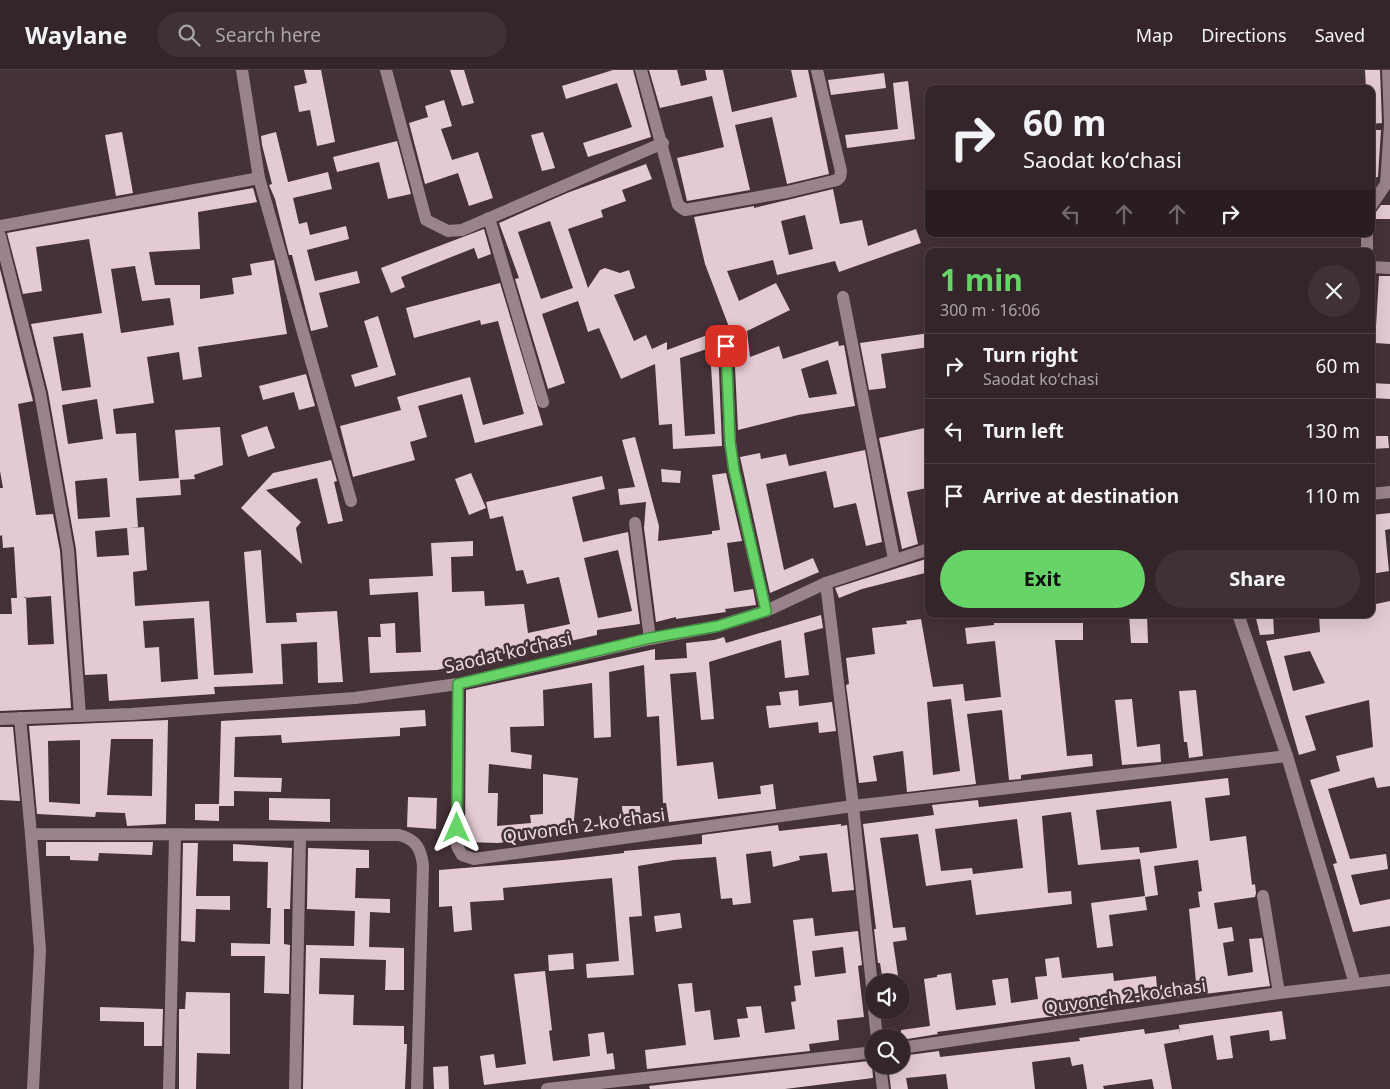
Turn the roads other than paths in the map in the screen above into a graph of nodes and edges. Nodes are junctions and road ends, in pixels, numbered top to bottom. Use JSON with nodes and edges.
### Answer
{"nodes":[{"id":1,"x":242,"y":70,"type":"edge"},
{"id":2,"x":386,"y":70,"type":"edge"},
{"id":3,"x":641,"y":70,"type":"edge"},
{"id":4,"x":818,"y":70,"type":"edge"},
{"id":5,"x":1388,"y":70,"type":"edge"},
{"id":6,"x":663,"y":143,"type":"junction"},
{"id":7,"x":259,"y":178,"type":"junction"},
{"id":8,"x":1375,"y":200,"type":"edge"},
{"id":9,"x":489,"y":218,"type":"junction"},
{"id":10,"x":0,"y":226,"type":"edge"},
{"id":11,"x":0,"y":236,"type":"edge"},
{"id":12,"x":1375,"y":268,"type":"edge"},
{"id":13,"x":1390,"y":268,"type":"edge"},
{"id":14,"x":843,"y":297,"type":"dead end"},
{"id":15,"x":726,"y":346,"type":"dead end"},
{"id":16,"x":543,"y":402,"type":"dead end"},
{"id":17,"x":1390,"y":492,"type":"edge"},
{"id":18,"x":1375,"y":494,"type":"edge"},
{"id":19,"x":351,"y":501,"type":"dead end"},
{"id":20,"x":634,"y":522,"type":"dead end"},
{"id":21,"x":925,"y":550,"type":"edge"},
{"id":22,"x":894,"y":558,"type":"junction"},
{"id":23,"x":826,"y":583,"type":"junction"},
{"id":24,"x":766,"y":611,"type":"junction"},
{"id":25,"x":1239,"y":618,"type":"edge"},
{"id":26,"x":650,"y":638,"type":"junction"},
{"id":27,"x":458,"y":684,"type":"junction"},
{"id":28,"x":80,"y":716,"type":"junction"},
{"id":29,"x":20,"y":718,"type":"junction"},
{"id":30,"x":0,"y":719,"type":"edge"},
{"id":31,"x":1287,"y":756,"type":"junction"},
{"id":32,"x":854,"y":806,"type":"junction"},
{"id":33,"x":30,"y":834,"type":"junction"},
{"id":34,"x":175,"y":836,"type":"junction"},
{"id":35,"x":300,"y":837,"type":"junction"},
{"id":36,"x":1263,"y":896,"type":"dead end"},
{"id":37,"x":871,"y":974,"type":"edge"},
{"id":38,"x":1390,"y":980,"type":"edge"},
{"id":39,"x":1355,"y":984,"type":"junction"},
{"id":40,"x":1279,"y":993,"type":"junction"},
{"id":41,"x":910,"y":1047,"type":"edge"},
{"id":42,"x":865,"y":1053,"type":"edge"},
{"id":43,"x":881,"y":1074,"type":"edge"},
{"id":44,"x":33,"y":1089,"type":"edge"},
{"id":45,"x":169,"y":1089,"type":"edge"},
{"id":46,"x":295,"y":1089,"type":"edge"},
{"id":47,"x":417,"y":1089,"type":"edge"},
{"id":48,"x":546,"y":1089,"type":"edge"},
{"id":49,"x":883,"y":1089,"type":"edge"}],
"edges":[{"from":1,"to":7,"type":"street"},
{"from":2,"to":9,"type":"street"},
{"from":3,"to":6,"type":"street"},
{"from":4,"to":6,"type":"street"},
{"from":5,"to":8,"type":"street"},
{"from":6,"to":9,"type":"street"},
{"from":7,"to":10,"type":"street"},
{"from":7,"to":19,"type":"street"},
{"from":9,"to":16,"type":"street"},
{"from":11,"to":28,"type":"street"},
{"from":12,"to":13,"type":"street"},
{"from":14,"to":22,"type":"street"},
{"from":15,"to":24,"type":"street"},
{"from":17,"to":18,"type":"street"},
{"from":20,"to":26,"type":"street"},
{"from":21,"to":22,"type":"street","name":"Saodat koʻchasi"},
{"from":22,"to":23,"type":"street","name":"Saodat koʻchasi"},
{"from":23,"to":24,"type":"street","name":"Saodat koʻchasi"},
{"from":23,"to":32,"type":"street"},
{"from":24,"to":26,"type":"street","name":"Saodat koʻchasi"},
{"from":25,"to":31,"type":"street"},
{"from":26,"to":27,"type":"street","name":"Saodat koʻchasi"},
{"from":27,"to":28,"type":"street","name":"Saodat koʻchasi"},
{"from":27,"to":32,"type":"street","name":"Quvonch 2-koʻchasi"},
{"from":28,"to":29,"type":"street","name":"Saodat koʻchasi"},
{"from":29,"to":30,"type":"street","name":"Saodat koʻchasi"},
{"from":29,"to":33,"type":"street"},
{"from":31,"to":32,"type":"street","name":"Quvonch 2-koʻchasi"},
{"from":31,"to":39,"type":"street"},
{"from":32,"to":37,"type":"street"},
{"from":33,"to":34,"type":"street"},
{"from":33,"to":44,"type":"street"},
{"from":34,"to":35,"type":"street"},
{"from":34,"to":45,"type":"street"},
{"from":35,"to":46,"type":"street"},
{"from":35,"to":47,"type":"street"},
{"from":36,"to":40,"type":"street"},
{"from":38,"to":39,"type":"street","name":"Quvonch 2-koʻchasi"},
{"from":39,"to":40,"type":"street","name":"Quvonch 2-koʻchasi"},
{"from":40,"to":41,"type":"street","name":"Quvonch 2-koʻchasi"},
{"from":42,"to":48,"type":"street"},
{"from":43,"to":49,"type":"street"}]}
